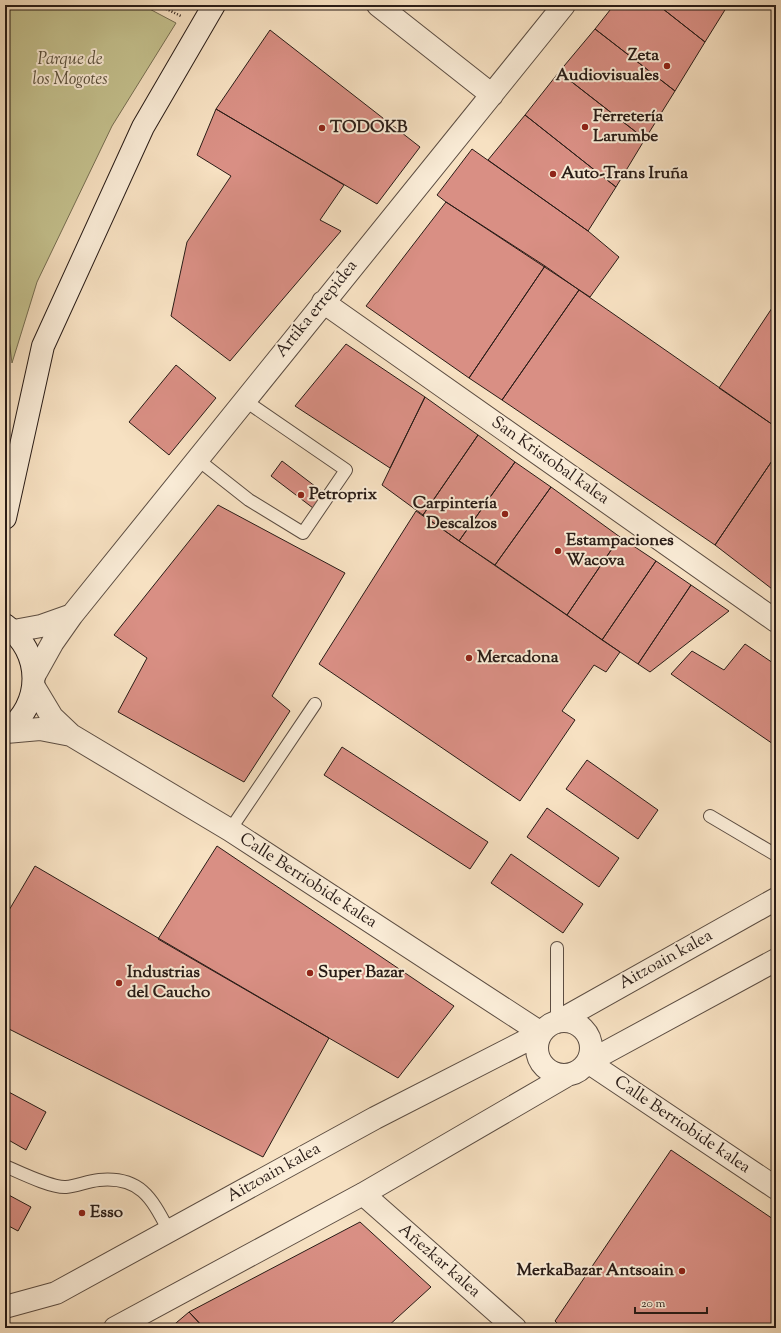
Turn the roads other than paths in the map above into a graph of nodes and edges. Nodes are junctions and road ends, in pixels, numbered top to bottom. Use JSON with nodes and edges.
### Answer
{"nodes":[{"id":1,"x":214,"y":5,"type":"edge"},
{"id":2,"x":378,"y":5,"type":"edge"},
{"id":3,"x":564,"y":5,"type":"edge"},
{"id":4,"x":492,"y":95,"type":"junction"},
{"id":5,"x":323,"y":302,"type":"junction"},
{"id":6,"x":244,"y":400,"type":"junction"},
{"id":7,"x":197,"y":459,"type":"junction"},
{"id":8,"x":5,"y":518,"type":"edge"},
{"id":9,"x":72,"y":615,"type":"junction"},
{"id":10,"x":776,"y":621,"type":"edge"},
{"id":11,"x":10,"y":628,"type":"edge"},
{"id":12,"x":34,"y":682,"type":"junction"},
{"id":13,"x":315,"y":704,"type":"dead end"},
{"id":14,"x":5,"y":732,"type":"edge"},
{"id":15,"x":71,"y":735,"type":"junction"},
{"id":16,"x":710,"y":816,"type":"dead end"},
{"id":17,"x":230,"y":830,"type":"junction"},
{"id":18,"x":776,"y":855,"type":"edge"},
{"id":19,"x":776,"y":899,"type":"edge"},
{"id":20,"x":557,"y":948,"type":"dead end"},
{"id":21,"x":776,"y":960,"type":"edge"},
{"id":22,"x":549,"y":1027,"type":"junction"},
{"id":23,"x":588,"y":1062,"type":"junction"},
{"id":24,"x":566,"y":1076,"type":"junction"},
{"id":25,"x":5,"y":1166,"type":"edge"},
{"id":26,"x":776,"y":1188,"type":"edge"},
{"id":27,"x":363,"y":1194,"type":"junction"},
{"id":28,"x":169,"y":1231,"type":"junction"},
{"id":29,"x":5,"y":1307,"type":"edge"},
{"id":30,"x":115,"y":1328,"type":"edge"},
{"id":31,"x":515,"y":1328,"type":"edge"}],
"edges":[{"from":1,"to":8,"type":"street"},
{"from":2,"to":4,"type":"street"},
{"from":3,"to":4,"type":"street","name":"Artika errepidea"},
{"from":4,"to":5,"type":"street","name":"Artika errepidea"},
{"from":5,"to":6,"type":"street","name":"Artika errepidea"},
{"from":5,"to":10,"type":"street","name":"San Kristobal kalea"},
{"from":6,"to":7,"type":"street","name":"Artika errepidea"},
{"from":6,"to":7,"type":"lane"},
{"from":7,"to":9,"type":"street","name":"Artika errepidea"},
{"from":9,"to":11,"type":"street"},
{"from":9,"to":12,"type":"street","name":"Artika errepidea"},
{"from":11,"to":12,"type":"street"},
{"from":12,"to":14,"type":"street","name":"Artika errepidea"},
{"from":12,"to":15,"type":"street","name":"Calle Berriobide kalea"},
{"from":13,"to":17,"type":"lane"},
{"from":14,"to":15,"type":"street","name":"Calle Berriobide kalea"},
{"from":15,"to":17,"type":"street","name":"Calle Berriobide kalea"},
{"from":16,"to":18,"type":"lane"},
{"from":17,"to":22,"type":"street","name":"Calle Berriobide kalea"},
{"from":19,"to":22,"type":"street","name":"Aitzoain kalea"},
{"from":20,"to":22,"type":"lane"},
{"from":21,"to":23,"type":"street"},
{"from":22,"to":23,"type":"street"},
{"from":22,"to":24,"type":"street"},
{"from":22,"to":28,"type":"street","name":"Aitzoain kalea"},
{"from":23,"to":24,"type":"street"},
{"from":23,"to":26,"type":"street","name":"Calle Berriobide kalea"},
{"from":24,"to":27,"type":"street"},
{"from":25,"to":28,"type":"lane"},
{"from":27,"to":30,"type":"street"},
{"from":27,"to":31,"type":"street","name":"Añezkar kalea"},
{"from":28,"to":29,"type":"street","name":"Aitzoain kalea"}]}
